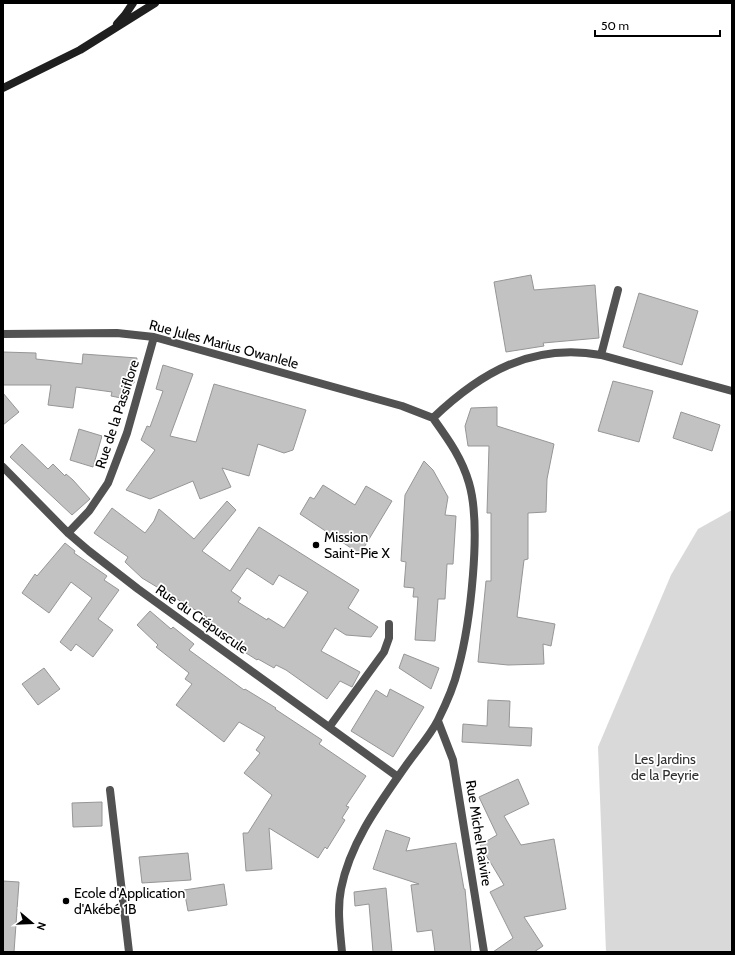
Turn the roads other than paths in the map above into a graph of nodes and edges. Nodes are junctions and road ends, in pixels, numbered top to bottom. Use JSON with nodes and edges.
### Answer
{"nodes":[{"id":1,"x":133,"y":3,"type":"edge"},
{"id":2,"x":155,"y":3,"type":"edge"},
{"id":3,"x":106,"y":34,"type":"junction"},
{"id":4,"x":3,"y":88,"type":"edge"},
{"id":5,"x":618,"y":290,"type":"dead end"},
{"id":6,"x":3,"y":334,"type":"edge"},
{"id":7,"x":154,"y":337,"type":"junction"},
{"id":8,"x":601,"y":355,"type":"junction"},
{"id":9,"x":732,"y":391,"type":"edge"},
{"id":10,"x":433,"y":418,"type":"junction"},
{"id":11,"x":3,"y":467,"type":"edge"},
{"id":12,"x":68,"y":533,"type":"junction"},
{"id":13,"x":389,"y":624,"type":"dead end"},
{"id":14,"x":438,"y":721,"type":"junction"},
{"id":15,"x":330,"y":726,"type":"junction"},
{"id":16,"x":398,"y":777,"type":"junction"},
{"id":17,"x":110,"y":790,"type":"dead end"},
{"id":18,"x":129,"y":952,"type":"edge"},
{"id":19,"x":342,"y":952,"type":"edge"},
{"id":20,"x":484,"y":952,"type":"edge"}],
"edges":[{"from":1,"to":3,"type":"main road"},
{"from":2,"to":3,"type":"main road"},
{"from":3,"to":4,"type":"main road"},
{"from":5,"to":8,"type":"street"},
{"from":6,"to":7,"type":"street","name":"Rue Jules Marius Owanlele"},
{"from":7,"to":10,"type":"street","name":"Rue Jules Marius Owanlele"},
{"from":7,"to":12,"type":"street","name":"Rue de la Passiflore"},
{"from":8,"to":9,"type":"street"},
{"from":8,"to":10,"type":"street"},
{"from":10,"to":14,"type":"street"},
{"from":11,"to":12,"type":"street","name":"Rue du Crépuscule"},
{"from":12,"to":15,"type":"street","name":"Rue du Crépuscule"},
{"from":13,"to":15,"type":"street"},
{"from":14,"to":16,"type":"street"},
{"from":14,"to":20,"type":"street","name":"Rue Michel Raivire"},
{"from":15,"to":16,"type":"street","name":"Rue du Crépuscule"},
{"from":16,"to":19,"type":"street"},
{"from":17,"to":18,"type":"street"}]}
